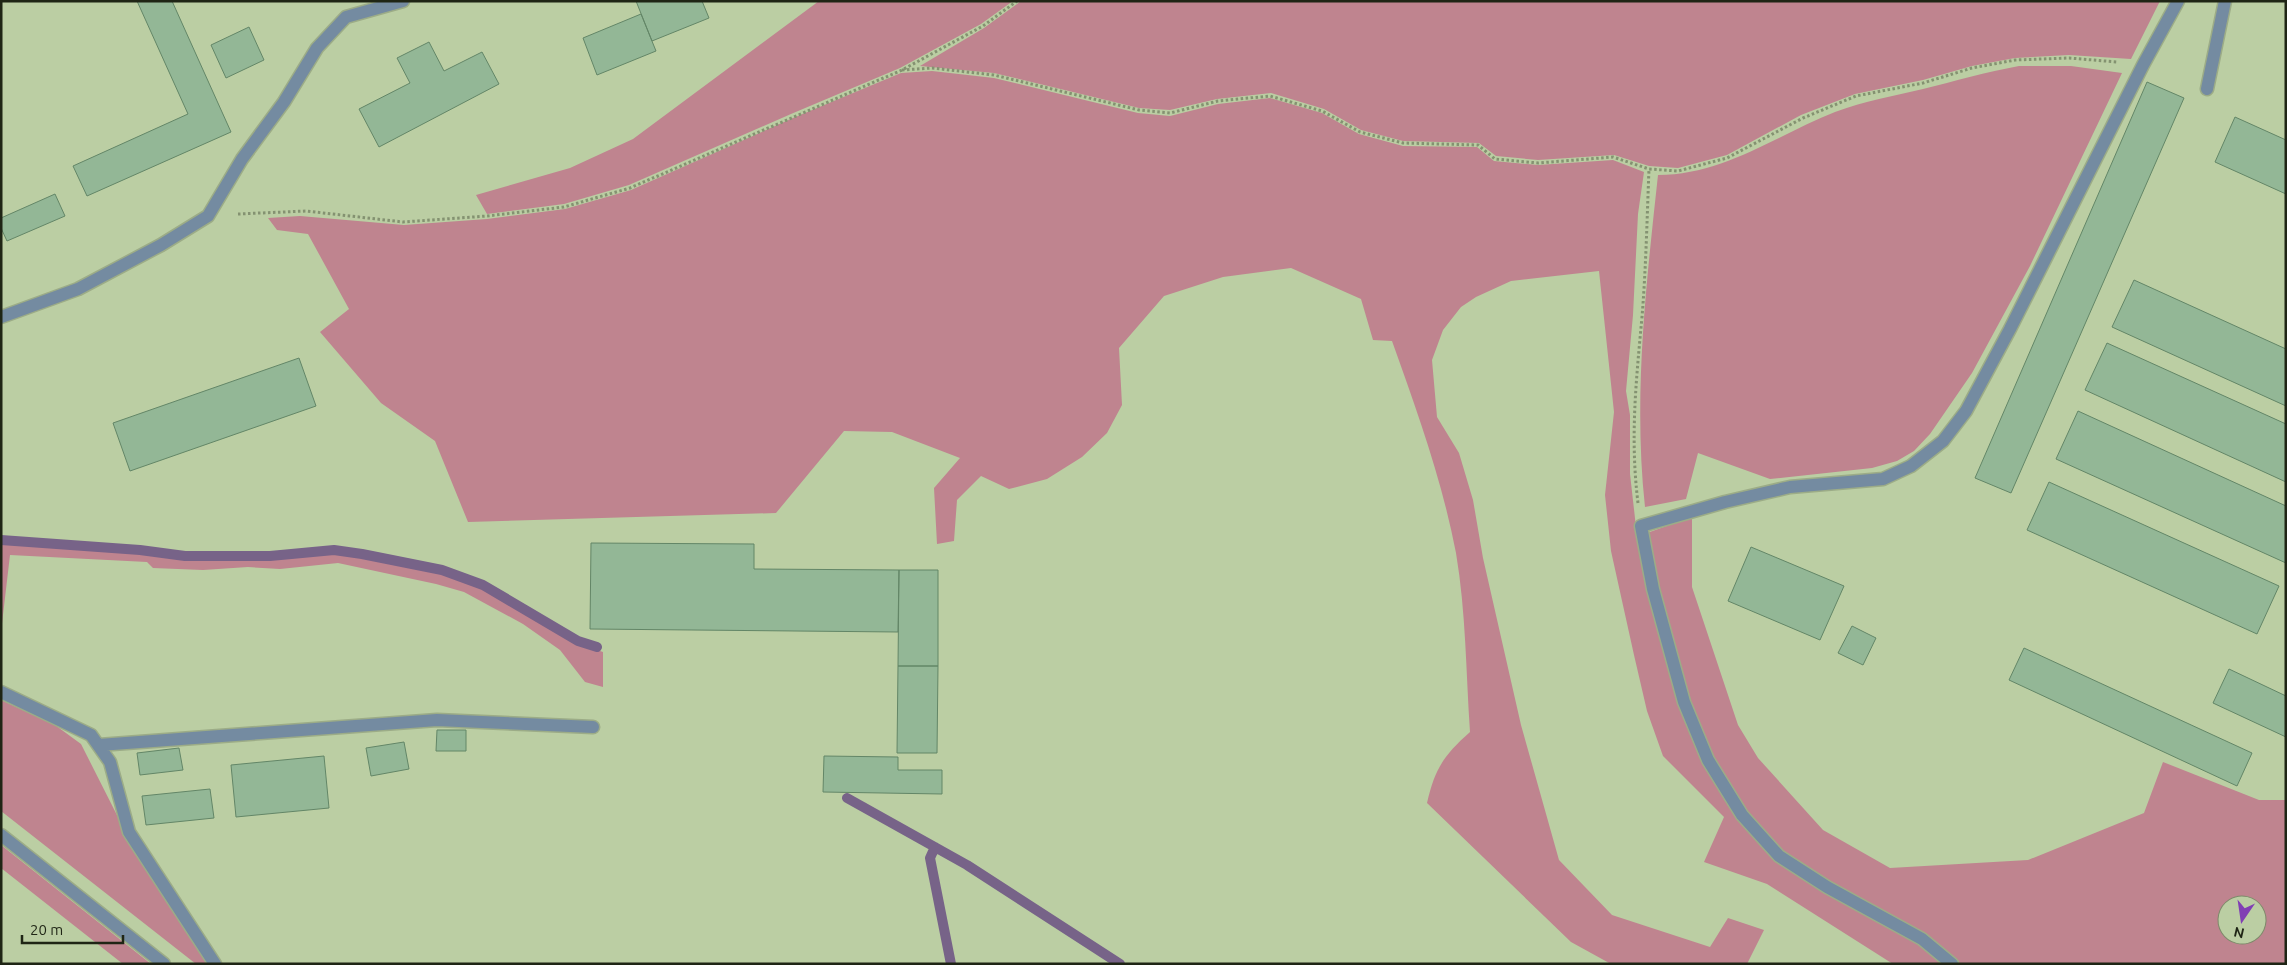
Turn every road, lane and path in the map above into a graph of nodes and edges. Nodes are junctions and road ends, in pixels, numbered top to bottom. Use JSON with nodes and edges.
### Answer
{"nodes":[{"id":1,"x":403,"y":1,"type":"edge"},
{"id":2,"x":1017,"y":1,"type":"edge"},
{"id":3,"x":2178,"y":1,"type":"edge"},
{"id":4,"x":2225,"y":1,"type":"edge"},
{"id":5,"x":2143,"y":65,"type":"junction"},
{"id":6,"x":902,"y":70,"type":"junction"},
{"id":7,"x":2207,"y":89,"type":"dead end"},
{"id":8,"x":1649,"y":169,"type":"junction"},
{"id":9,"x":208,"y":216,"type":"junction"},
{"id":10,"x":1,"y":317,"type":"edge"},
{"id":11,"x":1641,"y":526,"type":"junction"},
{"id":12,"x":1,"y":692,"type":"edge"},
{"id":13,"x":593,"y":727,"type":"dead end"},
{"id":14,"x":99,"y":745,"type":"junction"},
{"id":15,"x":1,"y":835,"type":"edge"},
{"id":16,"x":164,"y":964,"type":"edge"},
{"id":17,"x":216,"y":964,"type":"edge"},
{"id":18,"x":1952,"y":964,"type":"edge"}],
"edges":[{"from":1,"to":9,"type":"street"},
{"from":2,"to":6,"type":"path"},
{"from":3,"to":5,"type":"street"},
{"from":4,"to":7,"type":"street"},
{"from":5,"to":8,"type":"path"},
{"from":5,"to":11,"type":"street"},
{"from":6,"to":8,"type":"path"},
{"from":6,"to":9,"type":"path"},
{"from":8,"to":11,"type":"path"},
{"from":9,"to":10,"type":"street"},
{"from":11,"to":18,"type":"street"},
{"from":12,"to":14,"type":"street"},
{"from":13,"to":14,"type":"street"},
{"from":14,"to":17,"type":"street"},
{"from":15,"to":16,"type":"street"}]}
